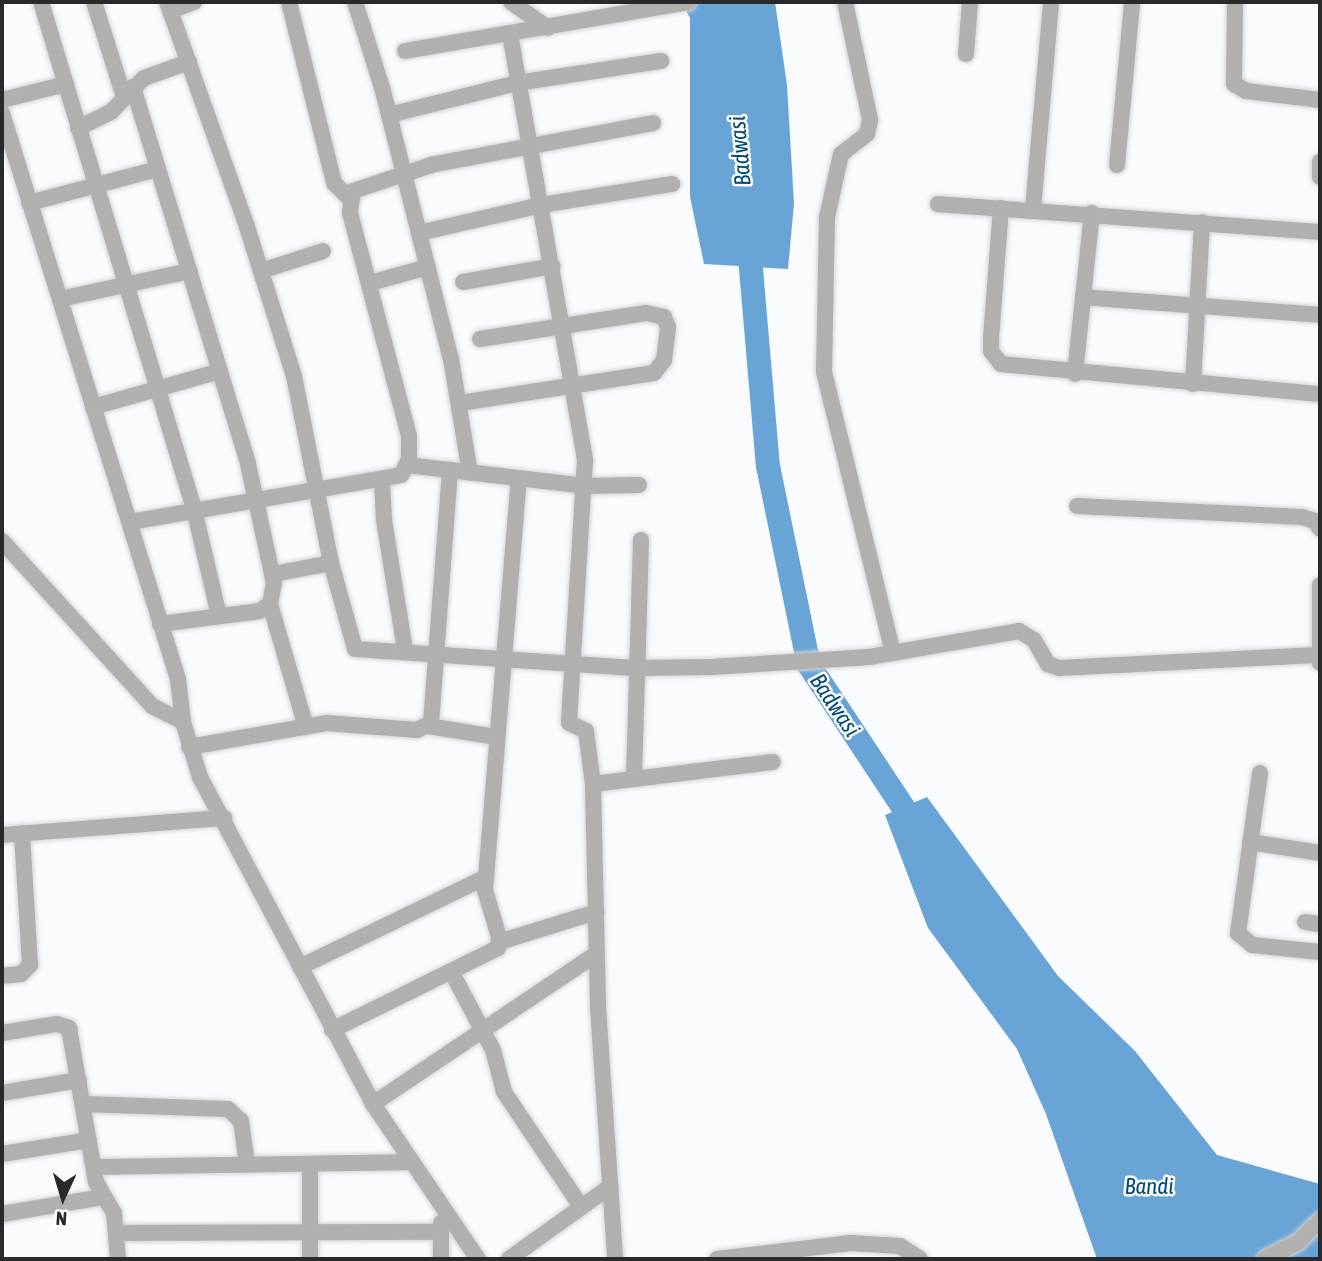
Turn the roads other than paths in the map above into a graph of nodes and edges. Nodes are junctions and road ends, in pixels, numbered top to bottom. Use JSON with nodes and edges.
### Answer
{"nodes":[{"id":1,"x":41,"y":2,"type":"edge"},
{"id":2,"x":94,"y":2,"type":"edge"},
{"id":3,"x":194,"y":2,"type":"edge"},
{"id":4,"x":289,"y":2,"type":"edge"},
{"id":5,"x":355,"y":2,"type":"edge"},
{"id":6,"x":511,"y":2,"type":"edge"},
{"id":7,"x":688,"y":2,"type":"edge"},
{"id":8,"x":845,"y":2,"type":"edge"},
{"id":9,"x":970,"y":2,"type":"edge"},
{"id":10,"x":1051,"y":2,"type":"edge"},
{"id":11,"x":1132,"y":2,"type":"edge"},
{"id":12,"x":1236,"y":2,"type":"edge"},
{"id":13,"x":169,"y":7,"type":"edge"},
{"id":14,"x":548,"y":27,"type":"junction"},
{"id":15,"x":510,"y":34,"type":"junction"},
{"id":16,"x":405,"y":51,"type":"dead end"},
{"id":17,"x":966,"y":54,"type":"dead end"},
{"id":18,"x":661,"y":61,"type":"dead end"},
{"id":19,"x":189,"y":62,"type":"junction"},
{"id":20,"x":517,"y":83,"type":"junction"},
{"id":21,"x":66,"y":84,"type":"junction"},
{"id":22,"x":129,"y":92,"type":"junction"},
{"id":23,"x":2,"y":100,"type":"edge"},
{"id":24,"x":1320,"y":100,"type":"edge"},
{"id":25,"x":2,"y":113,"type":"edge"},
{"id":26,"x":389,"y":115,"type":"junction"},
{"id":27,"x":653,"y":122,"type":"dead end"},
{"id":28,"x":78,"y":128,"type":"junction"},
{"id":29,"x":529,"y":148,"type":"junction"},
{"id":30,"x":1320,"y":162,"type":"edge"},
{"id":31,"x":1117,"y":165,"type":"dead end"},
{"id":32,"x":158,"y":169,"type":"junction"},
{"id":33,"x":403,"y":172,"type":"junction"},
{"id":34,"x":1320,"y":177,"type":"edge"},
{"id":35,"x":673,"y":184,"type":"dead end"},
{"id":36,"x":94,"y":186,"type":"junction"},
{"id":37,"x":350,"y":199,"type":"junction"},
{"id":38,"x":29,"y":203,"type":"junction"},
{"id":39,"x":939,"y":204,"type":"dead end"},
{"id":40,"x":541,"y":205,"type":"junction"},
{"id":41,"x":1000,"y":208,"type":"junction"},
{"id":42,"x":1033,"y":209,"type":"junction"},
{"id":43,"x":1092,"y":214,"type":"junction"},
{"id":44,"x":1202,"y":222,"type":"junction"},
{"id":45,"x":1320,"y":232,"type":"edge"},
{"id":46,"x":419,"y":233,"type":"junction"},
{"id":47,"x":323,"y":251,"type":"dead end"},
{"id":48,"x":553,"y":265,"type":"junction"},
{"id":49,"x":428,"y":267,"type":"junction"},
{"id":50,"x":190,"y":271,"type":"junction"},
{"id":51,"x":261,"y":271,"type":"junction"},
{"id":52,"x":463,"y":282,"type":"dead end"},
{"id":53,"x":370,"y":283,"type":"junction"},
{"id":54,"x":126,"y":285,"type":"junction"},
{"id":55,"x":1083,"y":297,"type":"junction"},
{"id":56,"x":60,"y":299,"type":"junction"},
{"id":57,"x":1197,"y":305,"type":"junction"},
{"id":58,"x":1320,"y":315,"type":"edge"},
{"id":59,"x":564,"y":322,"type":"junction"},
{"id":60,"x":480,"y":339,"type":"dead end"},
{"id":61,"x":220,"y":372,"type":"junction"},
{"id":62,"x":1075,"y":374,"type":"junction"},
{"id":63,"x":1192,"y":384,"type":"junction"},
{"id":64,"x":155,"y":386,"type":"junction"},
{"id":65,"x":575,"y":386,"type":"junction"},
{"id":66,"x":1320,"y":394,"type":"edge"},
{"id":67,"x":460,"y":403,"type":"junction"},
{"id":68,"x":93,"y":407,"type":"junction"},
{"id":69,"x":407,"y":465,"type":"junction"},
{"id":70,"x":450,"y":470,"type":"junction"},
{"id":71,"x":470,"y":472,"type":"junction"},
{"id":72,"x":519,"y":478,"type":"junction"},
{"id":73,"x":382,"y":480,"type":"junction"},
{"id":74,"x":639,"y":485,"type":"dead end"},
{"id":75,"x":586,"y":486,"type":"junction"},
{"id":76,"x":318,"y":490,"type":"junction"},
{"id":77,"x":256,"y":499,"type":"junction"},
{"id":78,"x":1076,"y":506,"type":"dead end"},
{"id":79,"x":194,"y":509,"type":"junction"},
{"id":80,"x":130,"y":522,"type":"junction"},
{"id":81,"x":1320,"y":529,"type":"edge"},
{"id":82,"x":640,"y":540,"type":"dead end"},
{"id":83,"x":2,"y":541,"type":"edge"},
{"id":84,"x":331,"y":563,"type":"junction"},
{"id":85,"x":273,"y":574,"type":"junction"},
{"id":86,"x":1320,"y":596,"type":"edge"},
{"id":87,"x":270,"y":604,"type":"junction"},
{"id":88,"x":219,"y":616,"type":"junction"},
{"id":89,"x":160,"y":624,"type":"junction"},
{"id":90,"x":405,"y":650,"type":"junction"},
{"id":91,"x":436,"y":651,"type":"junction"},
{"id":92,"x":893,"y":653,"type":"junction"},
{"id":93,"x":504,"y":656,"type":"junction"},
{"id":94,"x":1319,"y":659,"type":"edge"},
{"id":95,"x":573,"y":662,"type":"junction"},
{"id":96,"x":637,"y":668,"type":"junction"},
{"id":97,"x":183,"y":722,"type":"junction"},
{"id":98,"x":428,"y":726,"type":"junction"},
{"id":99,"x":306,"y":727,"type":"junction"},
{"id":100,"x":497,"y":737,"type":"junction"},
{"id":101,"x":189,"y":747,"type":"junction"},
{"id":102,"x":773,"y":762,"type":"dead end"},
{"id":103,"x":1260,"y":773,"type":"dead end"},
{"id":104,"x":634,"y":778,"type":"junction"},
{"id":105,"x":593,"y":784,"type":"junction"},
{"id":106,"x":224,"y":818,"type":"junction"},
{"id":107,"x":22,"y":833,"type":"junction"},
{"id":108,"x":2,"y":835,"type":"edge"},
{"id":109,"x":1250,"y":842,"type":"junction"},
{"id":110,"x":1320,"y":853,"type":"edge"},
{"id":111,"x":486,"y":877,"type":"junction"},
{"id":112,"x":596,"y":912,"type":"junction"},
{"id":113,"x":499,"y":942,"type":"junction"},
{"id":114,"x":1320,"y":952,"type":"edge"},
{"id":115,"x":596,"y":954,"type":"junction"},
{"id":116,"x":300,"y":967,"type":"junction"},
{"id":117,"x":452,"y":973,"type":"junction"},
{"id":118,"x":2,"y":976,"type":"edge"},
{"id":119,"x":482,"y":1029,"type":"junction"},
{"id":120,"x":332,"y":1030,"type":"junction"},
{"id":121,"x":2,"y":1033,"type":"edge"},
{"id":122,"x":79,"y":1080,"type":"junction"},
{"id":123,"x":2,"y":1093,"type":"edge"},
{"id":124,"x":83,"y":1104,"type":"junction"},
{"id":125,"x":373,"y":1104,"type":"junction"},
{"id":126,"x":89,"y":1140,"type":"junction"},
{"id":127,"x":2,"y":1154,"type":"edge"},
{"id":128,"x":411,"y":1162,"type":"junction"},
{"id":129,"x":247,"y":1164,"type":"junction"},
{"id":130,"x":310,"y":1164,"type":"junction"},
{"id":131,"x":94,"y":1167,"type":"junction"},
{"id":132,"x":611,"y":1186,"type":"junction"},
{"id":133,"x":103,"y":1197,"type":"junction"},
{"id":134,"x":580,"y":1205,"type":"junction"},
{"id":135,"x":441,"y":1206,"type":"junction"},
{"id":136,"x":2,"y":1214,"type":"edge"},
{"id":137,"x":1320,"y":1221,"type":"edge"},
{"id":138,"x":310,"y":1231,"type":"junction"},
{"id":139,"x":441,"y":1232,"type":"junction"},
{"id":140,"x":116,"y":1233,"type":"junction"},
{"id":141,"x":824,"y":1252,"type":"edge"},
{"id":142,"x":476,"y":1257,"type":"edge"},
{"id":143,"x":118,"y":1259,"type":"edge"},
{"id":144,"x":310,"y":1259,"type":"edge"},
{"id":145,"x":441,"y":1259,"type":"edge"},
{"id":146,"x":509,"y":1259,"type":"edge"},
{"id":147,"x":615,"y":1259,"type":"edge"},
{"id":148,"x":717,"y":1259,"type":"edge"},
{"id":149,"x":920,"y":1259,"type":"edge"},
{"id":150,"x":1265,"y":1259,"type":"edge"}],
"edges":[{"from":1,"to":21,"type":"street"},
{"from":2,"to":22,"type":"street"},
{"from":3,"to":13,"type":"street"},
{"from":4,"to":37,"type":"street"},
{"from":5,"to":26,"type":"street"},
{"from":6,"to":14,"type":"street"},
{"from":7,"to":14,"type":"street"},
{"from":8,"to":92,"type":"street"},
{"from":9,"to":17,"type":"street"},
{"from":10,"to":42,"type":"street"},
{"from":11,"to":31,"type":"street"},
{"from":12,"to":24,"type":"street"},
{"from":13,"to":19,"type":"street"},
{"from":14,"to":15,"type":"street"},
{"from":15,"to":16,"type":"street"},
{"from":15,"to":20,"type":"street"},
{"from":18,"to":20,"type":"street"},
{"from":19,"to":22,"type":"street"},
{"from":19,"to":51,"type":"street"},
{"from":20,"to":26,"type":"street"},
{"from":20,"to":29,"type":"street"},
{"from":21,"to":23,"type":"street"},
{"from":21,"to":28,"type":"street"},
{"from":22,"to":28,"type":"street"},
{"from":22,"to":32,"type":"street"},
{"from":25,"to":38,"type":"street"},
{"from":26,"to":33,"type":"street"},
{"from":27,"to":29,"type":"street"},
{"from":28,"to":36,"type":"street"},
{"from":29,"to":33,"type":"street"},
{"from":29,"to":40,"type":"street"},
{"from":30,"to":34,"type":"street"},
{"from":32,"to":36,"type":"street"},
{"from":32,"to":50,"type":"street"},
{"from":33,"to":37,"type":"street"},
{"from":33,"to":46,"type":"street"},
{"from":35,"to":40,"type":"street"},
{"from":36,"to":38,"type":"street"},
{"from":36,"to":54,"type":"street"},
{"from":37,"to":53,"type":"street"},
{"from":38,"to":56,"type":"street"},
{"from":39,"to":41,"type":"street"},
{"from":40,"to":46,"type":"street"},
{"from":40,"to":48,"type":"street"},
{"from":41,"to":42,"type":"street"},
{"from":41,"to":62,"type":"street"},
{"from":42,"to":43,"type":"street"},
{"from":43,"to":44,"type":"street"},
{"from":43,"to":55,"type":"street"},
{"from":44,"to":45,"type":"street"},
{"from":44,"to":57,"type":"street"},
{"from":46,"to":49,"type":"street"},
{"from":47,"to":51,"type":"street"},
{"from":48,"to":52,"type":"street"},
{"from":48,"to":59,"type":"street"},
{"from":49,"to":53,"type":"street"},
{"from":49,"to":67,"type":"street"},
{"from":50,"to":54,"type":"street"},
{"from":50,"to":61,"type":"street"},
{"from":51,"to":76,"type":"street"},
{"from":53,"to":69,"type":"street"},
{"from":54,"to":56,"type":"street"},
{"from":54,"to":64,"type":"street"},
{"from":55,"to":57,"type":"street"},
{"from":55,"to":62,"type":"street"},
{"from":56,"to":68,"type":"street"},
{"from":57,"to":58,"type":"street"},
{"from":57,"to":63,"type":"street"},
{"from":59,"to":60,"type":"street"},
{"from":59,"to":65,"type":"street"},
{"from":59,"to":65,"type":"street"},
{"from":61,"to":64,"type":"street"},
{"from":61,"to":77,"type":"street"},
{"from":62,"to":63,"type":"street"},
{"from":63,"to":66,"type":"street"},
{"from":64,"to":68,"type":"street"},
{"from":64,"to":79,"type":"street"},
{"from":65,"to":67,"type":"street"},
{"from":65,"to":75,"type":"street"},
{"from":67,"to":71,"type":"street"},
{"from":68,"to":80,"type":"street"},
{"from":69,"to":70,"type":"street"},
{"from":69,"to":73,"type":"street"},
{"from":70,"to":71,"type":"street"},
{"from":70,"to":91,"type":"street"},
{"from":71,"to":72,"type":"street"},
{"from":72,"to":75,"type":"street"},
{"from":72,"to":93,"type":"street"},
{"from":73,"to":76,"type":"street"},
{"from":73,"to":90,"type":"street"},
{"from":74,"to":75,"type":"street"},
{"from":75,"to":95,"type":"street"},
{"from":76,"to":77,"type":"street"},
{"from":76,"to":84,"type":"street"},
{"from":77,"to":79,"type":"street"},
{"from":77,"to":85,"type":"street"},
{"from":78,"to":81,"type":"street"},
{"from":79,"to":80,"type":"street"},
{"from":79,"to":88,"type":"street"},
{"from":80,"to":89,"type":"street"},
{"from":82,"to":96,"type":"street"},
{"from":83,"to":97,"type":"street"},
{"from":84,"to":85,"type":"street"},
{"from":84,"to":90,"type":"street"},
{"from":85,"to":87,"type":"street"},
{"from":86,"to":94,"type":"street"},
{"from":87,"to":88,"type":"street"},
{"from":87,"to":99,"type":"street"},
{"from":88,"to":89,"type":"street"},
{"from":89,"to":97,"type":"street"},
{"from":90,"to":91,"type":"street"},
{"from":91,"to":93,"type":"street"},
{"from":91,"to":98,"type":"street"},
{"from":92,"to":94,"type":"street"},
{"from":92,"to":96,"type":"street"},
{"from":93,"to":95,"type":"street"},
{"from":93,"to":100,"type":"street"},
{"from":95,"to":96,"type":"street"},
{"from":95,"to":105,"type":"street"},
{"from":96,"to":104,"type":"street"},
{"from":97,"to":101,"type":"street"},
{"from":98,"to":99,"type":"street"},
{"from":98,"to":100,"type":"street"},
{"from":99,"to":101,"type":"street"},
{"from":100,"to":111,"type":"street"},
{"from":101,"to":106,"type":"street"},
{"from":102,"to":104,"type":"street"},
{"from":103,"to":109,"type":"street"},
{"from":104,"to":105,"type":"street"},
{"from":105,"to":112,"type":"street"},
{"from":106,"to":107,"type":"street"},
{"from":106,"to":116,"type":"street"},
{"from":107,"to":108,"type":"street"},
{"from":107,"to":118,"type":"street"},
{"from":109,"to":110,"type":"street"},
{"from":109,"to":114,"type":"street"},
{"from":111,"to":113,"type":"street"},
{"from":111,"to":116,"type":"street"},
{"from":112,"to":113,"type":"street"},
{"from":112,"to":115,"type":"street"},
{"from":113,"to":117,"type":"street"},
{"from":115,"to":119,"type":"street"},
{"from":115,"to":132,"type":"street"},
{"from":116,"to":120,"type":"street"},
{"from":117,"to":119,"type":"street"},
{"from":117,"to":120,"type":"street"},
{"from":119,"to":125,"type":"street"},
{"from":119,"to":134,"type":"street"},
{"from":120,"to":125,"type":"street"},
{"from":121,"to":122,"type":"street"},
{"from":122,"to":123,"type":"street"},
{"from":122,"to":124,"type":"street"},
{"from":124,"to":126,"type":"street"},
{"from":124,"to":129,"type":"street"},
{"from":125,"to":128,"type":"street"},
{"from":126,"to":127,"type":"street"},
{"from":126,"to":131,"type":"street"},
{"from":128,"to":130,"type":"street"},
{"from":128,"to":135,"type":"street"},
{"from":129,"to":130,"type":"street"},
{"from":129,"to":131,"type":"street"},
{"from":130,"to":138,"type":"street"},
{"from":131,"to":133,"type":"street"},
{"from":132,"to":134,"type":"street"},
{"from":132,"to":147,"type":"street"},
{"from":133,"to":136,"type":"street"},
{"from":133,"to":140,"type":"street"},
{"from":134,"to":146,"type":"street"},
{"from":135,"to":139,"type":"street"},
{"from":135,"to":142,"type":"street"},
{"from":137,"to":150,"type":"street"},
{"from":138,"to":139,"type":"street"},
{"from":138,"to":140,"type":"street"},
{"from":138,"to":144,"type":"street"},
{"from":139,"to":145,"type":"street"},
{"from":140,"to":143,"type":"street"},
{"from":141,"to":148,"type":"street"},
{"from":141,"to":149,"type":"street"}]}
